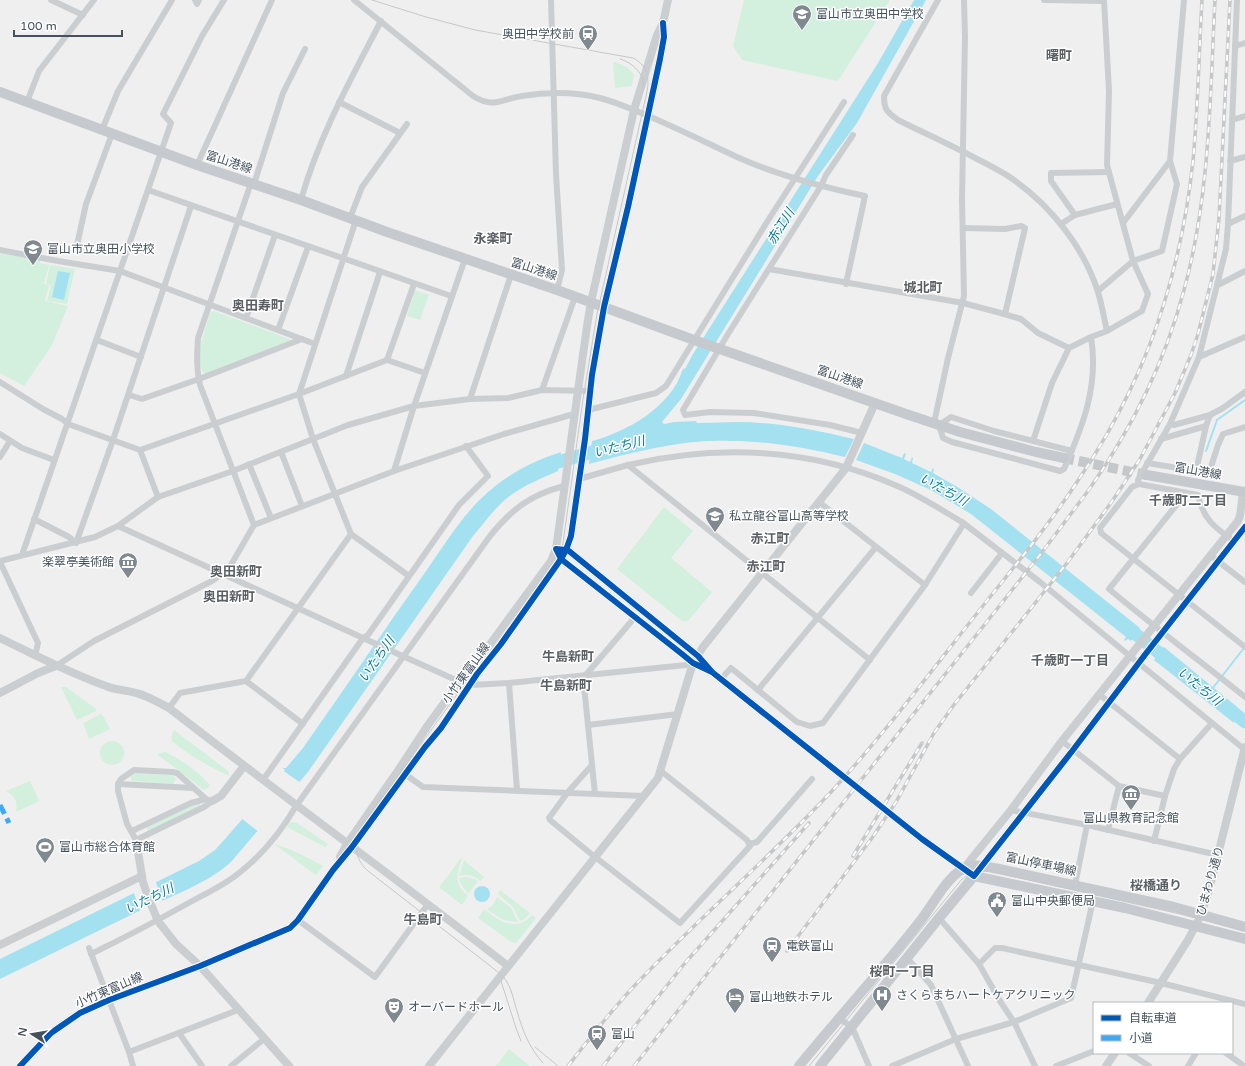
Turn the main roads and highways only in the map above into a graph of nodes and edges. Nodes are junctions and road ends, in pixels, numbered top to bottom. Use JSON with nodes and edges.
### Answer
{"nodes":[{"id":1,"x":0,"y":92,"type":"edge"},
{"id":2,"x":1064,"y":458,"type":"tunnel mouth"},
{"id":3,"x":1148,"y":475,"type":"tunnel mouth"},
{"id":4,"x":1244,"y":492,"type":"edge"},
{"id":5,"x":1245,"y":927,"type":"edge"},
{"id":6,"x":1245,"y":939,"type":"edge"},
{"id":7,"x":799,"y":1066,"type":"edge"},
{"id":8,"x":820,"y":1066,"type":"edge"}],
"edges":[{"from":1,"to":2,"type":"main road","name":"富山港線"},
{"from":3,"to":4,"type":"main road","name":"富山港線"},
{"from":5,"to":7,"type":"main road","name":"富山停車場線"},
{"from":6,"to":8,"type":"main road"}]}
